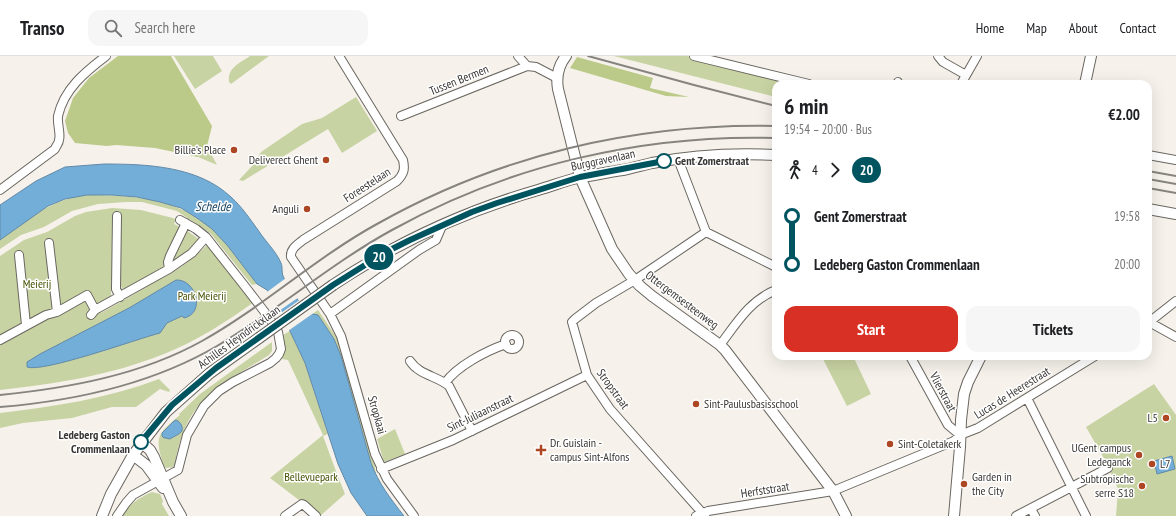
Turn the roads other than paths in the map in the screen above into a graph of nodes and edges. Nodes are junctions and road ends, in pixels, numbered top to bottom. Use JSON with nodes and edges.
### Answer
{"nodes":[{"id":1,"x":106,"y":56,"type":"edge"},
{"id":2,"x":339,"y":56,"type":"edge"},
{"id":3,"x":518,"y":56,"type":"edge"},
{"id":4,"x":566,"y":56,"type":"edge"},
{"id":5,"x":694,"y":56,"type":"edge"},
{"id":6,"x":938,"y":56,"type":"edge"},
{"id":7,"x":977,"y":56,"type":"edge"},
{"id":8,"x":1091,"y":56,"type":"edge"},
{"id":9,"x":703,"y":57,"type":"edge"},
{"id":10,"x":527,"y":66,"type":"junction"},
{"id":11,"x":966,"y":75,"type":"junction"},
{"id":12,"x":557,"y":78,"type":"junction"},
{"id":13,"x":793,"y":80,"type":"edge"},
{"id":14,"x":963,"y":80,"type":"edge"},
{"id":15,"x":1086,"y":80,"type":"edge"},
{"id":16,"x":401,"y":116,"type":"dead end"},
{"id":17,"x":772,"y":155,"type":"edge"},
{"id":18,"x":1152,"y":156,"type":"edge"},
{"id":19,"x":678,"y":159,"type":"junction"},
{"id":20,"x":1176,"y":160,"type":"edge"},
{"id":21,"x":580,"y":177,"type":"junction"},
{"id":22,"x":0,"y":190,"type":"edge"},
{"id":23,"x":1152,"y":210,"type":"edge"},
{"id":24,"x":1176,"y":214,"type":"edge"},
{"id":25,"x":118,"y":216,"type":"dead end"},
{"id":26,"x":442,"y":226,"type":"junction"},
{"id":27,"x":706,"y":232,"type":"junction"},
{"id":28,"x":206,"y":237,"type":"junction"},
{"id":29,"x":49,"y":243,"type":"dead end"},
{"id":30,"x":291,"y":253,"type":"joint"},
{"id":31,"x":19,"y":255,"type":"dead end"},
{"id":32,"x":772,"y":266,"type":"edge"},
{"id":33,"x":169,"y":269,"type":"junction"},
{"id":34,"x":635,"y":280,"type":"junction"},
{"id":35,"x":772,"y":291,"type":"edge"},
{"id":36,"x":120,"y":297,"type":"junction"},
{"id":37,"x":1176,"y":301,"type":"edge"},
{"id":38,"x":57,"y":312,"type":"junction"},
{"id":39,"x":294,"y":314,"type":"joint"},
{"id":40,"x":330,"y":314,"type":"junction"},
{"id":41,"x":1152,"y":320,"type":"edge"},
{"id":42,"x":1152,"y":324,"type":"edge"},
{"id":43,"x":26,"y":325,"type":"junction"},
{"id":44,"x":1176,"y":336,"type":"edge"},
{"id":45,"x":0,"y":340,"type":"edge"},
{"id":46,"x":506,"y":344,"type":"dead end"},
{"id":47,"x":720,"y":345,"type":"junction"},
{"id":48,"x":912,"y":360,"type":"edge"},
{"id":49,"x":979,"y":360,"type":"edge"},
{"id":50,"x":1089,"y":360,"type":"edge"},
{"id":51,"x":410,"y":361,"type":"dead end"},
{"id":52,"x":587,"y":375,"type":"junction"},
{"id":53,"x":445,"y":383,"type":"junction"},
{"id":54,"x":1027,"y":398,"type":"junction"},
{"id":55,"x":472,"y":432,"type":"junction"},
{"id":56,"x":960,"y":435,"type":"junction"},
{"id":57,"x":141,"y":442,"type":"junction"},
{"id":58,"x":133,"y":455,"type":"junction"},
{"id":59,"x":1108,"y":468,"type":"dead end"},
{"id":60,"x":381,"y":469,"type":"junction"},
{"id":61,"x":161,"y":480,"type":"junction"},
{"id":62,"x":1072,"y":488,"type":"junction"},
{"id":63,"x":833,"y":491,"type":"junction"},
{"id":64,"x":1033,"y":512,"type":"edge"},
{"id":65,"x":701,"y":515,"type":"edge"},
{"id":66,"x":102,"y":516,"type":"edge"},
{"id":67,"x":117,"y":516,"type":"edge"},
{"id":68,"x":181,"y":516,"type":"edge"},
{"id":69,"x":285,"y":516,"type":"edge"},
{"id":70,"x":316,"y":516,"type":"edge"},
{"id":71,"x":414,"y":516,"type":"edge"},
{"id":72,"x":846,"y":516,"type":"edge"},
{"id":73,"x":954,"y":516,"type":"edge"},
{"id":74,"x":1016,"y":516,"type":"edge"},
{"id":75,"x":1086,"y":516,"type":"edge"}],
"edges":[{"from":1,"to":22,"type":"street"},
{"from":2,"to":30,"type":"street","name":"Foreestelaan"},
{"from":3,"to":10,"type":"street"},
{"from":4,"to":12,"type":"street","name":"Ottergemsesteenweg"},
{"from":5,"to":9,"type":"street"},
{"from":6,"to":11,"type":"street"},
{"from":7,"to":11,"type":"street"},
{"from":8,"to":15,"type":"street"},
{"from":9,"to":13,"type":"street"},
{"from":10,"to":12,"type":"street"},
{"from":10,"to":16,"type":"street","name":"Tussen Bermen"},
{"from":11,"to":14,"type":"street"},
{"from":12,"to":21,"type":"street","name":"Ottergemsesteenweg"},
{"from":17,"to":19,"type":"street","name":"Burggravenlaan"},
{"from":18,"to":20,"type":"street"},
{"from":19,"to":21,"type":"street","name":"Burggravenlaan"},
{"from":19,"to":27,"type":"street"},
{"from":21,"to":26,"type":"street","name":"Burggravenlaan"},
{"from":21,"to":34,"type":"street","name":"Ottergemsesteenweg"},
{"from":23,"to":24,"type":"street"},
{"from":25,"to":36,"type":"street"},
{"from":26,"to":39,"type":"street","name":"Burggravenlaan","bridge":true},
{"from":26,"to":40,"type":"street"},
{"from":27,"to":32,"type":"street"},
{"from":27,"to":34,"type":"street"},
{"from":28,"to":33,"type":"street"},
{"from":28,"to":33,"type":"street"},
{"from":28,"to":61,"type":"street"},
{"from":29,"to":38,"type":"street"},
{"from":30,"to":40,"type":"street","name":"Stropkaai"},
{"from":31,"to":43,"type":"street"},
{"from":33,"to":36,"type":"street"},
{"from":34,"to":47,"type":"street","name":"Ottergemsesteenweg"},
{"from":34,"to":52,"type":"street","name":"Stropstraat"},
{"from":35,"to":47,"type":"street"},
{"from":36,"to":38,"type":"street"},
{"from":37,"to":41,"type":"street"},
{"from":38,"to":43,"type":"street"},
{"from":39,"to":57,"type":"street","name":"Achilles Heyndrickxlaan","bridge":true},
{"from":40,"to":60,"type":"street","name":"Stropkaai"},
{"from":42,"to":44,"type":"street"},
{"from":43,"to":45,"type":"street"},
{"from":46,"to":53,"type":"street"},
{"from":47,"to":63,"type":"street","name":"Ottergemsesteenweg"},
{"from":48,"to":56,"type":"street","name":"Vlierstraat"},
{"from":49,"to":56,"type":"street"},
{"from":50,"to":54,"type":"street","name":"Lucas de Heerestraat"},
{"from":51,"to":53,"type":"street"},
{"from":52,"to":55,"type":"street","name":"Sint-Juliaanstraat"},
{"from":52,"to":65,"type":"street","name":"Stropstraat"},
{"from":53,"to":55,"type":"street"},
{"from":54,"to":56,"type":"street","name":"Lucas de Heerestraat"},
{"from":54,"to":62,"type":"street"},
{"from":55,"to":60,"type":"street","name":"Sint-Juliaanstraat"},
{"from":56,"to":63,"type":"street","name":"Lucas de Heerestraat"},
{"from":56,"to":73,"type":"street"},
{"from":57,"to":58,"type":"street","name":"Achilles Heyndrickxlaan"},
{"from":57,"to":61,"type":"street"},
{"from":58,"to":61,"type":"street"},
{"from":58,"to":66,"type":"street","name":"Achilles Heyndrickxlaan"},
{"from":59,"to":62,"type":"street"},
{"from":60,"to":71,"type":"street","name":"Stropkaai"},
{"from":61,"to":67,"type":"street"},
{"from":61,"to":68,"type":"street"},
{"from":62,"to":64,"type":"street"},
{"from":62,"to":75,"type":"street"},
{"from":63,"to":65,"type":"street","name":"Herfststraat"},
{"from":63,"to":72,"type":"street","name":"Ottergemsesteenweg"},
{"from":64,"to":74,"type":"street"},
{"from":69,"to":70,"type":"street"}]}
